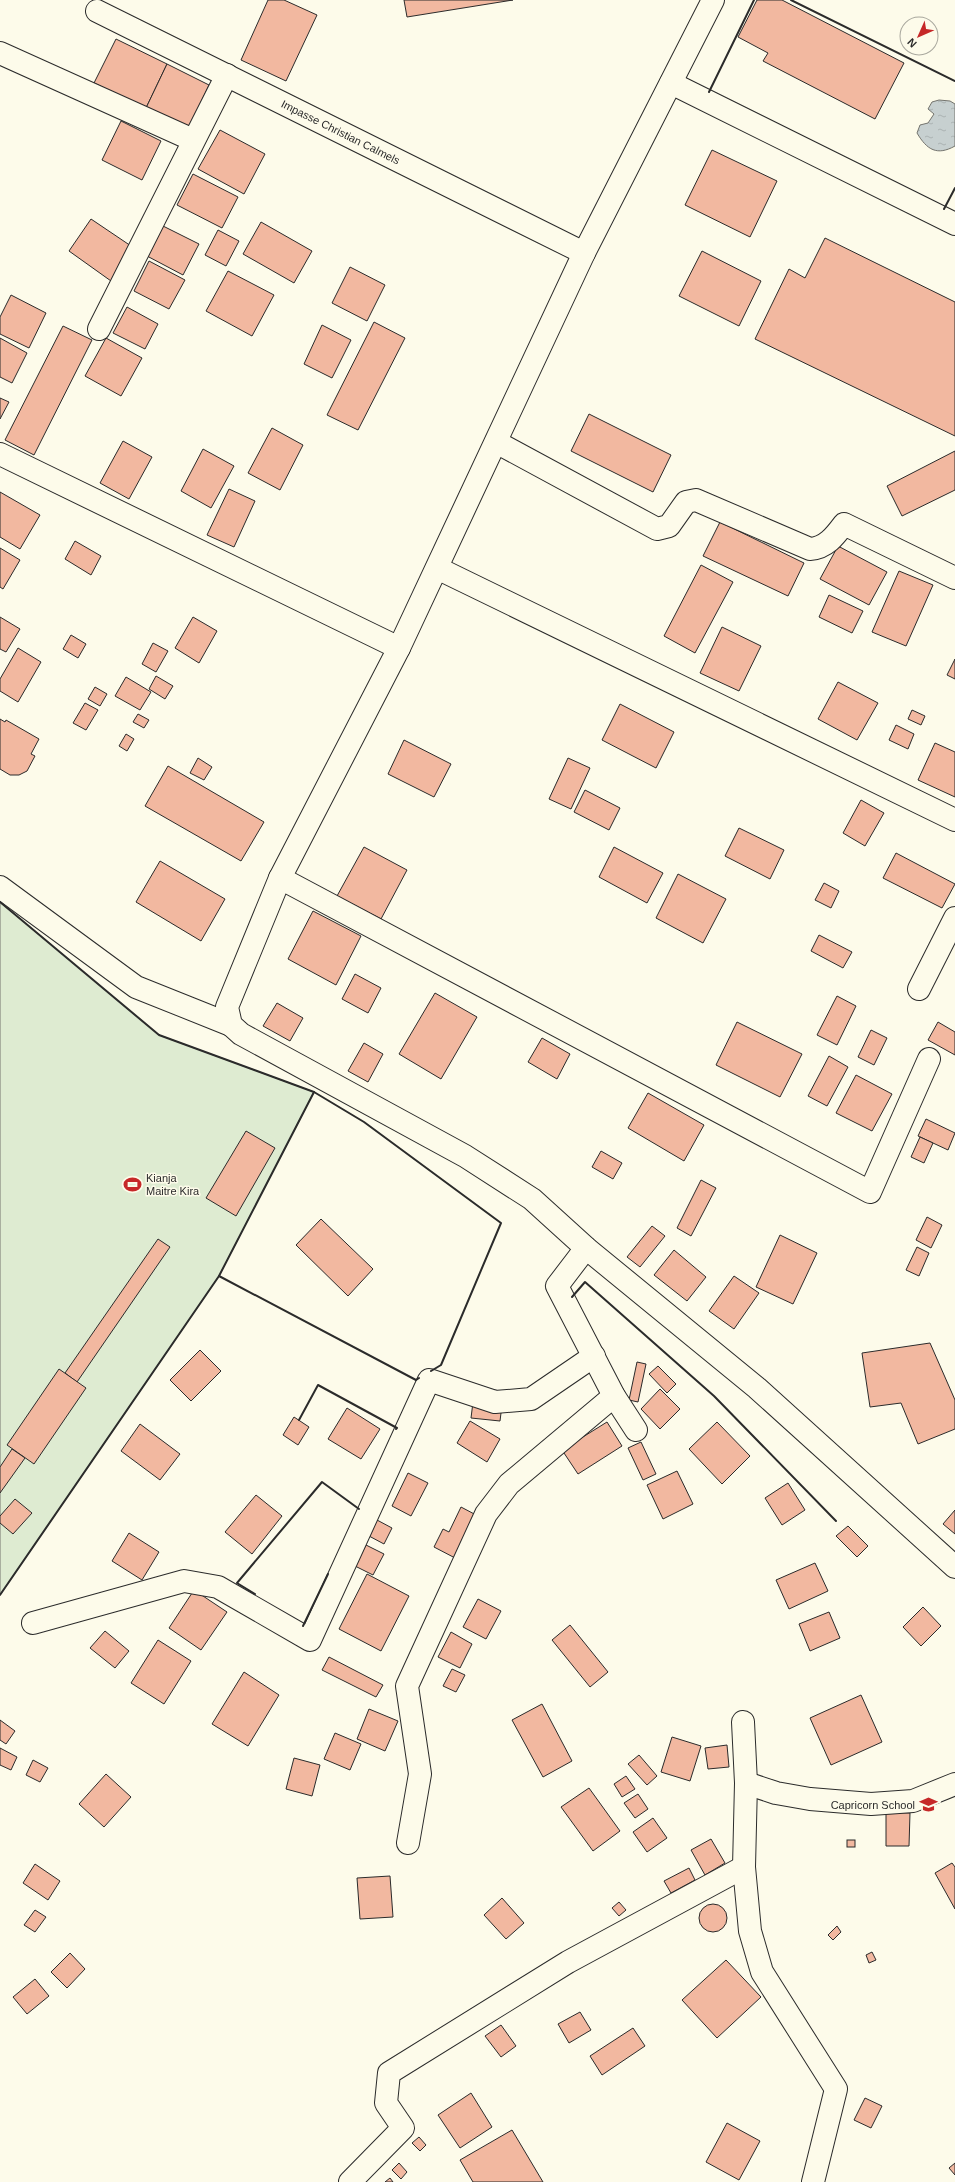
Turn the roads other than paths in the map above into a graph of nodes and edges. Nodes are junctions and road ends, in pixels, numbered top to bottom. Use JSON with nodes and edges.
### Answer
{"nodes":[{"id":1,"x":713,"y":0,"type":"edge"},
{"id":2,"x":97,"y":11,"type":"dead end"},
{"id":3,"x":0,"y":53,"type":"edge"},
{"id":4,"x":227,"y":75,"type":"junction"},
{"id":5,"x":671,"y":83,"type":"junction"},
{"id":6,"x":193,"y":140,"type":"junction"},
{"id":7,"x":955,"y":224,"type":"edge"},
{"id":8,"x":584,"y":253,"type":"junction"},
{"id":9,"x":99,"y":329,"type":"dead end"},
{"id":10,"x":496,"y":442,"type":"junction"},
{"id":11,"x":0,"y":454,"type":"edge"},
{"id":12,"x":437,"y":568,"type":"junction"},
{"id":13,"x":955,"y":578,"type":"edge"},
{"id":14,"x":399,"y":648,"type":"junction"},
{"id":15,"x":955,"y":820,"type":"edge"},
{"id":16,"x":280,"y":878,"type":"junction"},
{"id":17,"x":0,"y":887,"type":"edge"},
{"id":18,"x":955,"y":918,"type":"edge"},
{"id":19,"x":919,"y":989,"type":"dead end"},
{"id":20,"x":231,"y":1025,"type":"junction"},
{"id":21,"x":929,"y":1059,"type":"dead end"},
{"id":22,"x":586,"y":1248,"type":"junction"},
{"id":23,"x":594,"y":1356,"type":"junction"},
{"id":24,"x":614,"y":1396,"type":"junction"},
{"id":25,"x":636,"y":1430,"type":"dead end"},
{"id":26,"x":955,"y":1567,"type":"edge"},
{"id":27,"x":34,"y":1623,"type":"dead end"},
{"id":28,"x":742,"y":1722,"type":"dead end"},
{"id":29,"x":746,"y":1782,"type":"junction"},
{"id":30,"x":955,"y":1784,"type":"edge"},
{"id":31,"x":408,"y":1843,"type":"dead end"},
{"id":32,"x":744,"y":1867,"type":"junction"},
{"id":33,"x":350,"y":2182,"type":"edge"},
{"id":34,"x":813,"y":2182,"type":"edge"}],
"edges":[{"from":1,"to":5,"type":"street"},
{"from":2,"to":4,"type":"street","name":"Impasse Christian Calmels"},
{"from":3,"to":6,"type":"street"},
{"from":4,"to":6,"type":"street"},
{"from":4,"to":8,"type":"street","name":"Impasse Christian Calmels"},
{"from":5,"to":7,"type":"street"},
{"from":5,"to":8,"type":"street"},
{"from":6,"to":9,"type":"street"},
{"from":8,"to":10,"type":"street"},
{"from":10,"to":12,"type":"street"},
{"from":10,"to":13,"type":"street"},
{"from":11,"to":14,"type":"street"},
{"from":12,"to":14,"type":"street"},
{"from":12,"to":15,"type":"street"},
{"from":14,"to":16,"type":"street"},
{"from":16,"to":20,"type":"street"},
{"from":16,"to":21,"type":"street"},
{"from":17,"to":20,"type":"street"},
{"from":18,"to":19,"type":"street"},
{"from":20,"to":22,"type":"street"},
{"from":22,"to":23,"type":"street"},
{"from":22,"to":26,"type":"street"},
{"from":23,"to":24,"type":"street"},
{"from":23,"to":27,"type":"street"},
{"from":24,"to":25,"type":"street"},
{"from":24,"to":31,"type":"street"},
{"from":28,"to":29,"type":"street"},
{"from":29,"to":30,"type":"street"},
{"from":29,"to":32,"type":"street"},
{"from":32,"to":33,"type":"street"},
{"from":32,"to":34,"type":"street"}]}
